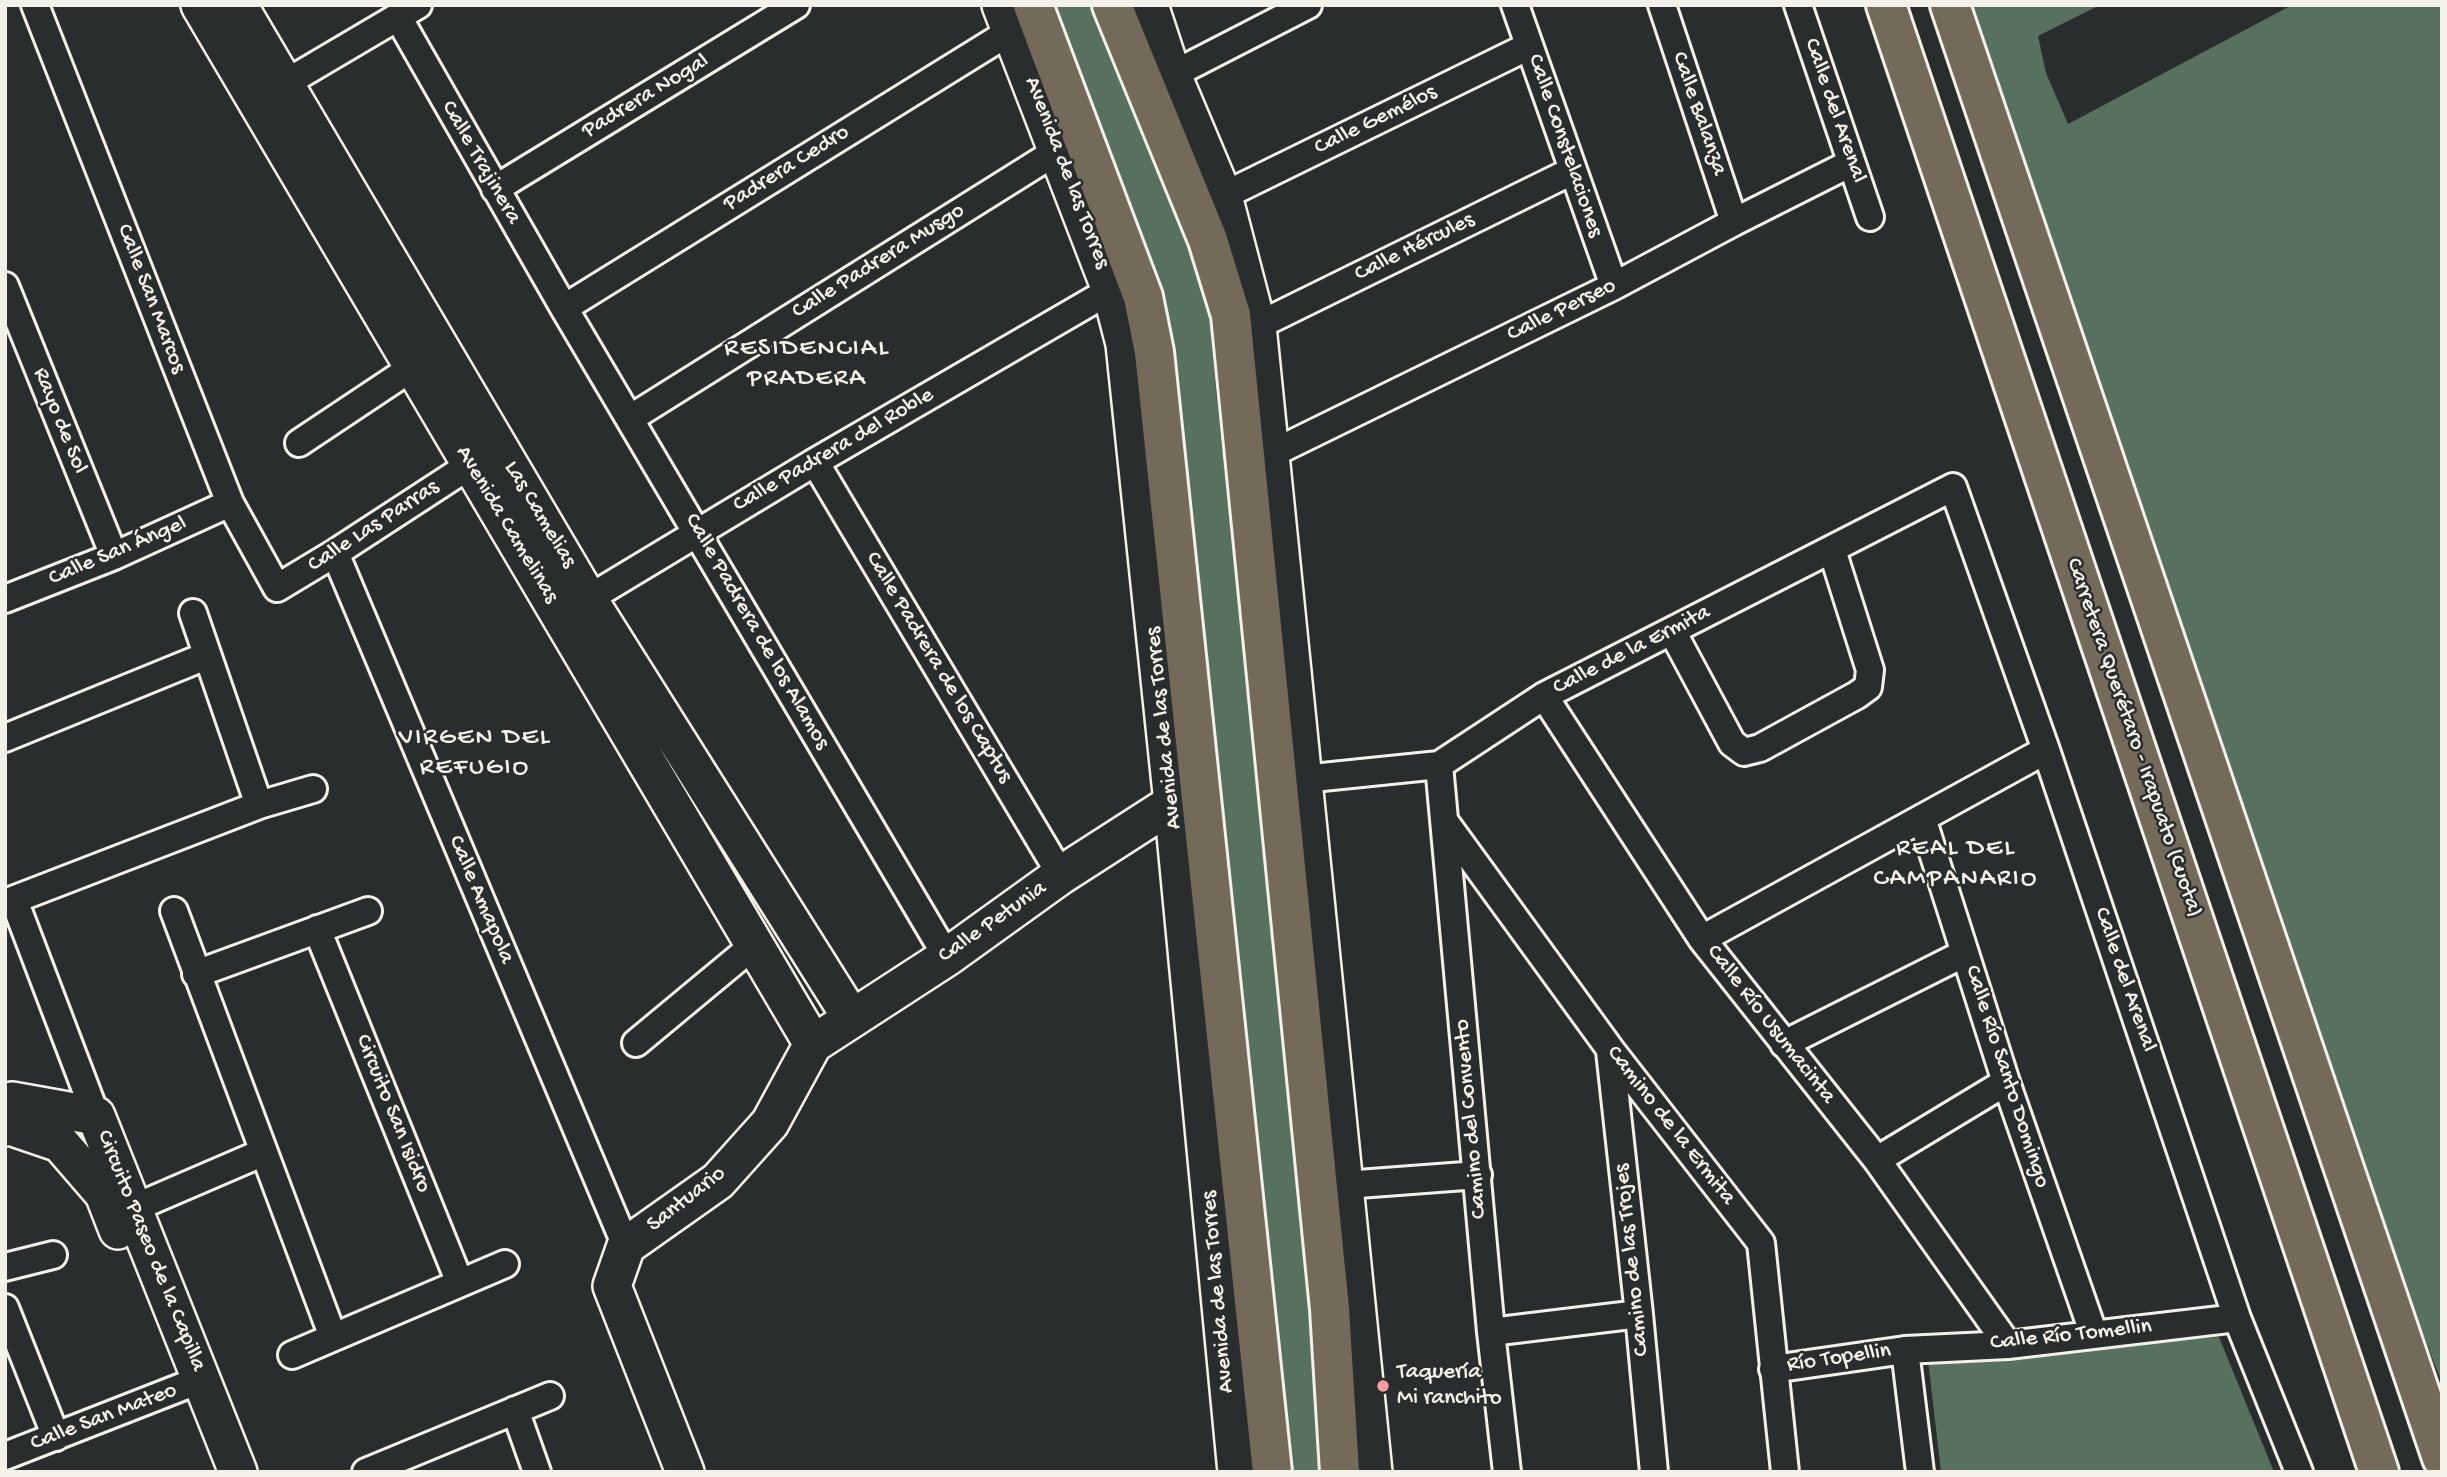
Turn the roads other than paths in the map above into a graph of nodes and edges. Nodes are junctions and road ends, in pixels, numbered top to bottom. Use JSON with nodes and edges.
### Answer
{"nodes":[{"id":1,"x":35,"y":5,"type":"edge"},
{"id":2,"x":200,"y":5,"type":"edge"},
{"id":3,"x":238,"y":5,"type":"edge"},
{"id":4,"x":796,"y":5,"type":"edge"},
{"id":5,"x":1112,"y":5,"type":"edge"},
{"id":6,"x":1149,"y":5,"type":"edge"},
{"id":7,"x":1308,"y":5,"type":"edge"},
{"id":8,"x":1515,"y":5,"type":"edge"},
{"id":9,"x":1661,"y":5,"type":"edge"},
{"id":10,"x":1798,"y":5,"type":"edge"},
{"id":11,"x":1886,"y":5,"type":"edge"},
{"id":12,"x":1950,"y":5,"type":"edge"},
{"id":13,"x":408,"y":11,"type":"edge"},
{"id":14,"x":1015,"y":14,"type":"edge"},
{"id":15,"x":1529,"y":46,"type":"junction"},
{"id":16,"x":1172,"y":75,"type":"junction"},
{"id":17,"x":271,"y":92,"type":"junction"},
{"id":18,"x":1057,"y":151,"type":"junction"},
{"id":19,"x":1851,"y":163,"type":"junction"},
{"id":20,"x":1572,"y":171,"type":"junction"},
{"id":21,"x":495,"y":189,"type":"junction"},
{"id":22,"x":1223,"y":196,"type":"junction"},
{"id":23,"x":1870,"y":217,"type":"dead end"},
{"id":24,"x":1734,"y":222,"type":"junction"},
{"id":25,"x":5,"y":286,"type":"edge"},
{"id":26,"x":1614,"y":286,"type":"junction"},
{"id":27,"x":1111,"y":290,"type":"junction"},
{"id":28,"x":564,"y":307,"type":"junction"},
{"id":29,"x":1257,"y":326,"type":"junction"},
{"id":30,"x":413,"y":367,"type":"junction"},
{"id":31,"x":631,"y":418,"type":"junction"},
{"id":32,"x":299,"y":443,"type":"dead end"},
{"id":33,"x":1271,"y":454,"type":"junction"},
{"id":34,"x":815,"y":462,"type":"junction"},
{"id":35,"x":470,"y":465,"type":"junction"},
{"id":36,"x":1953,"y":487,"type":"joint"},
{"id":37,"x":230,"y":503,"type":"junction"},
{"id":38,"x":698,"y":532,"type":"junction"},
{"id":39,"x":1832,"y":550,"type":"junction"},
{"id":40,"x":335,"y":553,"type":"junction"},
{"id":41,"x":114,"y":556,"type":"junction"},
{"id":42,"x":277,"y":588,"type":"joint"},
{"id":43,"x":5,"y":599,"type":"edge"},
{"id":44,"x":574,"y":607,"type":"junction"},
{"id":45,"x":193,"y":613,"type":"dead end"},
{"id":46,"x":1672,"y":631,"type":"junction"},
{"id":47,"x":206,"y":656,"type":"junction"},
{"id":48,"x":1544,"y":696,"type":"junction"},
{"id":49,"x":5,"y":738,"type":"edge"},
{"id":50,"x":2046,"y":750,"type":"junction"},
{"id":51,"x":1439,"y":765,"type":"junction"},
{"id":52,"x":1303,"y":779,"type":"junction"},
{"id":53,"x":313,"y":789,"type":"dead end"},
{"id":54,"x":1173,"y":803,"type":"junction"},
{"id":55,"x":259,"y":804,"type":"junction"},
{"id":56,"x":1922,"y":818,"type":"junction"},
{"id":57,"x":1445,"y":821,"type":"junction"},
{"id":58,"x":1061,"y":875,"type":"junction"},
{"id":59,"x":9,"y":902,"type":"edge"},
{"id":60,"x":174,"y":911,"type":"dead end"},
{"id":61,"x":368,"y":911,"type":"dead end"},
{"id":62,"x":317,"y":929,"type":"junction"},
{"id":63,"x":1702,"y":939,"type":"junction"},
{"id":64,"x":754,"y":945,"type":"junction"},
{"id":65,"x":1965,"y":953,"type":"junction"},
{"id":66,"x":947,"y":957,"type":"junction"},
{"id":67,"x":196,"y":974,"type":"junction"},
{"id":68,"x":851,"y":1017,"type":"junction"},
{"id":69,"x":636,"y":1043,"type":"dead end"},
{"id":70,"x":813,"y":1044,"type":"junction"},
{"id":71,"x":1784,"y":1044,"type":"junction"},
{"id":72,"x":1610,"y":1049,"type":"junction"},
{"id":73,"x":2006,"y":1082,"type":"junction"},
{"id":74,"x":5,"y":1102,"type":"edge"},
{"id":75,"x":96,"y":1116,"type":"junction"},
{"id":76,"x":5,"y":1126,"type":"edge"},
{"id":77,"x":264,"y":1152,"type":"junction"},
{"id":78,"x":1877,"y":1160,"type":"junction"},
{"id":79,"x":1478,"y":1175,"type":"junction"},
{"id":80,"x":1345,"y":1185,"type":"junction"},
{"id":81,"x":134,"y":1208,"type":"junction"},
{"id":82,"x":626,"y":1246,"type":"junction"},
{"id":83,"x":53,"y":1255,"type":"dead end"},
{"id":84,"x":505,"y":1264,"type":"dead end"},
{"id":85,"x":5,"y":1267,"type":"edge"},
{"id":86,"x":460,"y":1283,"type":"junction"},
{"id":87,"x":5,"y":1308,"type":"edge"},
{"id":88,"x":1639,"y":1314,"type":"junction"},
{"id":89,"x":2237,"y":1318,"type":"junction"},
{"id":90,"x":1491,"y":1332,"type":"junction"},
{"id":91,"x":2094,"y":1335,"type":"junction"},
{"id":92,"x":333,"y":1337,"type":"junction"},
{"id":93,"x":2008,"y":1345,"type":"junction"},
{"id":94,"x":1905,"y":1350,"type":"junction"},
{"id":95,"x":292,"y":1355,"type":"dead end"},
{"id":96,"x":1773,"y":1369,"type":"junction"},
{"id":97,"x":190,"y":1384,"type":"junction"},
{"id":98,"x":550,"y":1396,"type":"dead end"},
{"id":99,"x":515,"y":1410,"type":"junction"},
{"id":100,"x":56,"y":1437,"type":"junction"},
{"id":101,"x":5,"y":1456,"type":"edge"},
{"id":102,"x":2442,"y":1458,"type":"edge"},
{"id":103,"x":394,"y":1466,"type":"edge"},
{"id":104,"x":212,"y":1472,"type":"edge"},
{"id":105,"x":238,"y":1472,"type":"edge"},
{"id":106,"x":366,"y":1472,"type":"edge"},
{"id":107,"x":537,"y":1472,"type":"edge"},
{"id":108,"x":685,"y":1472,"type":"edge"},
{"id":109,"x":1237,"y":1472,"type":"edge"},
{"id":110,"x":1272,"y":1472,"type":"edge"},
{"id":111,"x":1340,"y":1472,"type":"edge"},
{"id":112,"x":1373,"y":1472,"type":"edge"},
{"id":113,"x":1507,"y":1472,"type":"edge"},
{"id":114,"x":1654,"y":1472,"type":"edge"},
{"id":115,"x":1785,"y":1472,"type":"edge"},
{"id":116,"x":1920,"y":1472,"type":"edge"},
{"id":117,"x":2299,"y":1472,"type":"edge"},
{"id":118,"x":2379,"y":1472,"type":"edge"}],
"edges":[{"from":1,"to":37,"type":"street","name":"Calle San Marcos"},
{"from":2,"to":17,"type":"street","name":"Avenida Camelinas"},
{"from":3,"to":17,"type":"street","name":"Las Camelias"},
{"from":4,"to":21,"type":"street","name":"Padrera Nogal"},
{"from":5,"to":111,"type":"main road"},
{"from":6,"to":16,"type":"street"},
{"from":7,"to":16,"type":"street"},
{"from":8,"to":15,"type":"street","name":"Calle Constelaciones"},
{"from":9,"to":24,"type":"street","name":"Calle Balanza"},
{"from":10,"to":19,"type":"street","name":"Calle del Arenal"},
{"from":11,"to":118,"type":"main road","name":"Carretera Querétaro - Irapuato (Cuota)"},
{"from":12,"to":102,"type":"main road"},
{"from":13,"to":17,"type":"street"},
{"from":13,"to":21,"type":"street","name":"Calle Trajinera"},
{"from":14,"to":18,"type":"street","name":"Avenida de las Torres"},
{"from":14,"to":28,"type":"street","name":"Padrera Cedro"},
{"from":14,"to":110,"type":"main road","name":"Avenida de las Torres"},
{"from":15,"to":20,"type":"street","name":"Calle Constelaciones"},
{"from":15,"to":22,"type":"street","name":"Calle Gemélos"},
{"from":16,"to":22,"type":"street"},
{"from":17,"to":30,"type":"street","name":"Avenida Camelinas"},
{"from":17,"to":44,"type":"street","name":"Las Camelias"},
{"from":18,"to":27,"type":"street","name":"Avenida de las Torres"},
{"from":18,"to":31,"type":"street","name":"Calle Padrera Musgo"},
{"from":19,"to":23,"type":"street","name":"Calle del Arenal"},
{"from":19,"to":24,"type":"street","name":"Calle Perseo"},
{"from":20,"to":26,"type":"street","name":"Calle Constelaciones"},
{"from":20,"to":29,"type":"street","name":"Calle Hércules"},
{"from":21,"to":28,"type":"street","name":"Calle Trajinera"},
{"from":22,"to":29,"type":"street"},
{"from":24,"to":26,"type":"street","name":"Calle Perseo"},
{"from":25,"to":41,"type":"street","name":"Rayo de Sol"},
{"from":26,"to":33,"type":"street","name":"Calle Perseo"},
{"from":27,"to":34,"type":"street","name":"Calle Padrera del Roble"},
{"from":27,"to":54,"type":"street","name":"Avenida de las Torres"},
{"from":28,"to":31,"type":"street","name":"Calle Padrera de los Alamos"},
{"from":29,"to":33,"type":"street"},
{"from":30,"to":32,"type":"street"},
{"from":30,"to":35,"type":"street","name":"Avenida Camelinas"},
{"from":31,"to":38,"type":"street","name":"Calle Padrera de los Alamos"},
{"from":33,"to":52,"type":"street"},
{"from":34,"to":38,"type":"street","name":"Calle Padrera del Roble"},
{"from":34,"to":58,"type":"street","name":"Calle Padrera de los Captus"},
{"from":35,"to":40,"type":"street","name":"Calle Las Parras"},
{"from":35,"to":44,"type":"street","name":"Avenida Camelinas"},
{"from":36,"to":39,"type":"street","name":"Calle de la Ermita"},
{"from":36,"to":50,"type":"street","name":"Calle del Arenal"},
{"from":37,"to":41,"type":"street","name":"Calle San Ángel"},
{"from":37,"to":42,"type":"street","name":"Calle San Marcos"},
{"from":38,"to":44,"type":"street","name":"Calle Padrera del Roble"},
{"from":38,"to":66,"type":"street","name":"Calle Padrera de los Alamos"},
{"from":39,"to":46,"type":"street","name":"Calle de la Ermita"},
{"from":39,"to":46,"type":"street"},
{"from":40,"to":42,"type":"street","name":"Calle Las Parras"},
{"from":40,"to":82,"type":"street","name":"Calle Amapola"},
{"from":41,"to":43,"type":"street","name":"Calle San Ángel"},
{"from":44,"to":64,"type":"street","name":"Avenida Camelinas"},
{"from":44,"to":68,"type":"street","name":"Las Camelias"},
{"from":45,"to":47,"type":"street"},
{"from":46,"to":48,"type":"street","name":"Calle de la Ermita"},
{"from":47,"to":49,"type":"street"},
{"from":47,"to":55,"type":"street"},
{"from":48,"to":51,"type":"street","name":"Calle de la Ermita"},
{"from":48,"to":63,"type":"street","name":"Calle Río Usumacinta"},
{"from":50,"to":56,"type":"street"},
{"from":50,"to":89,"type":"street","name":"Calle del Arenal"},
{"from":51,"to":52,"type":"street","name":"Calle de la Ermita"},
{"from":51,"to":57,"type":"street","name":"Camino del Convento"},
{"from":52,"to":80,"type":"street"},
{"from":53,"to":55,"type":"street"},
{"from":54,"to":58,"type":"street","name":"Calle Petunia"},
{"from":54,"to":109,"type":"street","name":"Avenida de las Torres"},
{"from":55,"to":59,"type":"street"},
{"from":56,"to":63,"type":"street"},
{"from":56,"to":65,"type":"street","name":"Calle Río Santo Domingo"},
{"from":57,"to":72,"type":"street","name":"Camino de la Ermita"},
{"from":57,"to":79,"type":"street","name":"Camino del Convento"},
{"from":58,"to":66,"type":"street","name":"Calle Petunia"},
{"from":59,"to":75,"type":"street"},
{"from":60,"to":67,"type":"street"},
{"from":61,"to":62,"type":"street"},
{"from":62,"to":67,"type":"street"},
{"from":62,"to":86,"type":"street","name":"Circuito San Isidro"},
{"from":63,"to":71,"type":"street","name":"Calle Río Usumacinta"},
{"from":64,"to":69,"type":"street"},
{"from":64,"to":70,"type":"street","name":"Avenida Camelinas"},
{"from":65,"to":71,"type":"street"},
{"from":65,"to":73,"type":"street","name":"Calle Río Santo Domingo"},
{"from":66,"to":68,"type":"street","name":"Calle Petunia"},
{"from":67,"to":77,"type":"street"},
{"from":68,"to":70,"type":"street","name":"Calle Petunia"},
{"from":70,"to":82,"type":"street","name":"Santuario"},
{"from":71,"to":78,"type":"street","name":"Calle Río Usumacinta"},
{"from":72,"to":88,"type":"street","name":"Camino de las Trojes"},
{"from":72,"to":96,"type":"street","name":"Camino de la Ermita"},
{"from":73,"to":78,"type":"street"},
{"from":73,"to":91,"type":"street","name":"Calle Río Santo Domingo"},
{"from":74,"to":75,"type":"street","name":"Circuito Paseo de la Capilla"},
{"from":75,"to":81,"type":"street","name":"Circuito Paseo de la Capilla"},
{"from":76,"to":97,"type":"street","name":"Circuito Paseo de la Capilla"},
{"from":77,"to":81,"type":"street"},
{"from":77,"to":92,"type":"street"},
{"from":78,"to":93,"type":"street","name":"Calle Río Usumacinta"},
{"from":79,"to":80,"type":"street"},
{"from":79,"to":90,"type":"street","name":"Camino del Convento"},
{"from":80,"to":112,"type":"street"},
{"from":81,"to":97,"type":"street","name":"Circuito Paseo de la Capilla"},
{"from":82,"to":108,"type":"street"},
{"from":83,"to":85,"type":"street"},
{"from":84,"to":86,"type":"street"},
{"from":86,"to":92,"type":"street"},
{"from":87,"to":100,"type":"street"},
{"from":88,"to":90,"type":"street"},
{"from":88,"to":114,"type":"street","name":"Camino de las Trojes"},
{"from":89,"to":91,"type":"street","name":"Calle Río Tomellin"},
{"from":89,"to":117,"type":"street","name":"Calle del Arenal"},
{"from":90,"to":113,"type":"street","name":"Camino del Convento"},
{"from":91,"to":93,"type":"street","name":"Calle Río Tomellin"},
{"from":92,"to":95,"type":"street"},
{"from":93,"to":94,"type":"street","name":"Calle Río Tomellin"},
{"from":94,"to":96,"type":"street","name":"Río Topellin"},
{"from":94,"to":116,"type":"street"},
{"from":96,"to":115,"type":"street","name":"Camino de la Ermita"},
{"from":97,"to":100,"type":"street","name":"Calle San Mateo"},
{"from":97,"to":104,"type":"street","name":"Circuito Paseo de la Capilla"},
{"from":97,"to":105,"type":"street","name":"Circuito Paseo de la Capilla"},
{"from":98,"to":99,"type":"street"},
{"from":99,"to":103,"type":"street"},
{"from":99,"to":107,"type":"street"},
{"from":100,"to":101,"type":"street","name":"Calle San Mateo"},
{"from":103,"to":106,"type":"street"}]}
